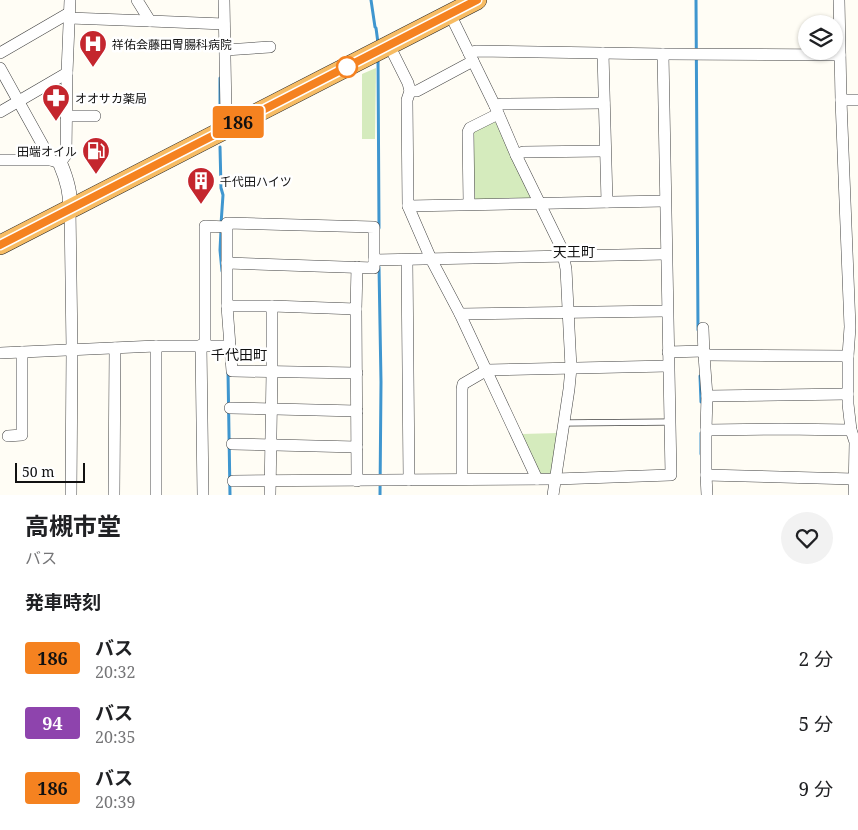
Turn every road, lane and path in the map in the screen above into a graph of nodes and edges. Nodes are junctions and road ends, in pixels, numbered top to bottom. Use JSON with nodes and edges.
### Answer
{"nodes":[{"id":1,"x":70,"y":0,"type":"edge"},
{"id":2,"x":137,"y":0,"type":"edge"},
{"id":3,"x":224,"y":0,"type":"edge"},
{"id":4,"x":477,"y":0,"type":"edge"},
{"id":5,"x":839,"y":0,"type":"edge"},
{"id":6,"x":450,"y":14,"type":"junction"},
{"id":7,"x":69,"y":15,"type":"junction"},
{"id":8,"x":839,"y":15,"type":"edge"},
{"id":9,"x":150,"y":22,"type":"junction"},
{"id":10,"x":224,"y":24,"type":"junction"},
{"id":11,"x":389,"y":45,"type":"junction"},
{"id":12,"x":270,"y":47,"type":"dead end"},
{"id":13,"x":225,"y":50,"type":"junction"},
{"id":14,"x":0,"y":53,"type":"edge"},
{"id":15,"x":604,"y":53,"type":"junction"},
{"id":16,"x":664,"y":54,"type":"junction"},
{"id":17,"x":798,"y":55,"type":"edge"},
{"id":18,"x":471,"y":57,"type":"junction"},
{"id":19,"x":840,"y":60,"type":"edge"},
{"id":20,"x":0,"y":68,"type":"edge"},
{"id":21,"x":66,"y":73,"type":"junction"},
{"id":22,"x":410,"y":92,"type":"junction"},
{"id":23,"x":841,"y":100,"type":"junction"},
{"id":24,"x":858,"y":100,"type":"edge"},
{"id":25,"x":19,"y":102,"type":"junction"},
{"id":26,"x":604,"y":103,"type":"junction"},
{"id":27,"x":497,"y":110,"type":"junction"},
{"id":28,"x":0,"y":112,"type":"edge"},
{"id":29,"x":66,"y":116,"type":"junction"},
{"id":30,"x":95,"y":116,"type":"dead end"},
{"id":31,"x":232,"y":126,"type":"junction"},
{"id":32,"x":605,"y":151,"type":"junction"},
{"id":33,"x":516,"y":154,"type":"junction"},
{"id":34,"x":0,"y":160,"type":"edge"},
{"id":35,"x":56,"y":162,"type":"junction"},
{"id":36,"x":665,"y":201,"type":"junction"},
{"id":37,"x":607,"y":202,"type":"junction"},
{"id":38,"x":540,"y":203,"type":"junction"},
{"id":39,"x":469,"y":204,"type":"junction"},
{"id":40,"x":408,"y":206,"type":"junction"},
{"id":41,"x":70,"y":208,"type":"junction"},
{"id":42,"x":227,"y":226,"type":"junction"},
{"id":43,"x":0,"y":245,"type":"edge"},
{"id":44,"x":666,"y":254,"type":"junction"},
{"id":45,"x":564,"y":256,"type":"junction"},
{"id":46,"x":431,"y":259,"type":"junction"},
{"id":47,"x":374,"y":260,"type":"junction"},
{"id":48,"x":407,"y":260,"type":"junction"},
{"id":49,"x":227,"y":263,"type":"junction"},
{"id":50,"x":357,"y":267,"type":"junction"},
{"id":51,"x":227,"y":306,"type":"junction"},
{"id":52,"x":272,"y":306,"type":"junction"},
{"id":53,"x":356,"y":309,"type":"junction"},
{"id":54,"x":667,"y":311,"type":"junction"},
{"id":55,"x":568,"y":312,"type":"junction"},
{"id":56,"x":460,"y":314,"type":"junction"},
{"id":57,"x":703,"y":328,"type":"dead end"},
{"id":58,"x":203,"y":345,"type":"junction"},
{"id":59,"x":156,"y":346,"type":"junction"},
{"id":60,"x":230,"y":346,"type":"junction"},
{"id":61,"x":114,"y":348,"type":"junction"},
{"id":62,"x":72,"y":349,"type":"junction"},
{"id":63,"x":22,"y":352,"type":"junction"},
{"id":64,"x":668,"y":352,"type":"junction"},
{"id":65,"x":851,"y":352,"type":"edge"},
{"id":66,"x":0,"y":353,"type":"edge"},
{"id":67,"x":704,"y":353,"type":"junction"},
{"id":68,"x":668,"y":366,"type":"junction"},
{"id":69,"x":571,"y":368,"type":"junction"},
{"id":70,"x":487,"y":370,"type":"junction"},
{"id":71,"x":272,"y":372,"type":"junction"},
{"id":72,"x":357,"y":373,"type":"junction"},
{"id":73,"x":848,"y":394,"type":"junction"},
{"id":74,"x":707,"y":396,"type":"junction"},
{"id":75,"x":230,"y":408,"type":"dead end"},
{"id":76,"x":271,"y":409,"type":"junction"},
{"id":77,"x":357,"y":411,"type":"junction"},
{"id":78,"x":670,"y":422,"type":"junction"},
{"id":79,"x":564,"y":423,"type":"junction"},
{"id":80,"x":706,"y":430,"type":"junction"},
{"id":81,"x":851,"y":430,"type":"junction"},
{"id":82,"x":8,"y":436,"type":"dead end"},
{"id":83,"x":856,"y":442,"type":"edge"},
{"id":84,"x":232,"y":444,"type":"dead end"},
{"id":85,"x":270,"y":445,"type":"junction"},
{"id":86,"x":357,"y":447,"type":"junction"},
{"id":87,"x":706,"y":475,"type":"junction"},
{"id":88,"x":462,"y":479,"type":"junction"},
{"id":89,"x":537,"y":479,"type":"junction"},
{"id":90,"x":556,"y":479,"type":"junction"},
{"id":91,"x":409,"y":480,"type":"junction"},
{"id":92,"x":233,"y":481,"type":"dead end"},
{"id":93,"x":357,"y":481,"type":"junction"},
{"id":94,"x":270,"y":482,"type":"junction"},
{"id":95,"x":855,"y":486,"type":"edge"},
{"id":96,"x":71,"y":495,"type":"edge"},
{"id":97,"x":114,"y":495,"type":"edge"},
{"id":98,"x":156,"y":495,"type":"edge"},
{"id":99,"x":203,"y":495,"type":"edge"},
{"id":100,"x":270,"y":495,"type":"edge"},
{"id":101,"x":553,"y":495,"type":"edge"},
{"id":102,"x":708,"y":495,"type":"edge"}],
"edges":[{"from":1,"to":7,"type":"street"},
{"from":2,"to":9,"type":"street"},
{"from":3,"to":10,"type":"street"},
{"from":4,"to":6,"type":"highway"},
{"from":5,"to":8,"type":"street"},
{"from":6,"to":11,"type":"highway"},
{"from":6,"to":18,"type":"street"},
{"from":7,"to":9,"type":"street"},
{"from":7,"to":14,"type":"street"},
{"from":7,"to":21,"type":"street"},
{"from":9,"to":10,"type":"street"},
{"from":10,"to":13,"type":"street"},
{"from":11,"to":22,"type":"street"},
{"from":11,"to":31,"type":"highway"},
{"from":12,"to":13,"type":"street"},
{"from":13,"to":31,"type":"street"},
{"from":15,"to":16,"type":"street"},
{"from":15,"to":18,"type":"street"},
{"from":15,"to":26,"type":"street"},
{"from":16,"to":17,"type":"street"},
{"from":16,"to":36,"type":"street"},
{"from":18,"to":22,"type":"street"},
{"from":18,"to":27,"type":"street"},
{"from":19,"to":23,"type":"street"},
{"from":20,"to":25,"type":"street"},
{"from":21,"to":25,"type":"street"},
{"from":21,"to":29,"type":"street"},
{"from":22,"to":40,"type":"street"},
{"from":23,"to":24,"type":"street"},
{"from":23,"to":65,"type":"street"},
{"from":25,"to":28,"type":"street"},
{"from":25,"to":35,"type":"street"},
{"from":26,"to":27,"type":"street"},
{"from":26,"to":32,"type":"street"},
{"from":27,"to":33,"type":"street"},
{"from":27,"to":39,"type":"street"},
{"from":29,"to":30,"type":"street"},
{"from":29,"to":35,"type":"street"},
{"from":31,"to":41,"type":"highway"},
{"from":32,"to":33,"type":"street"},
{"from":32,"to":37,"type":"street"},
{"from":33,"to":38,"type":"street"},
{"from":34,"to":35,"type":"street"},
{"from":35,"to":41,"type":"street"},
{"from":36,"to":37,"type":"street"},
{"from":36,"to":44,"type":"street"},
{"from":37,"to":38,"type":"street"},
{"from":38,"to":39,"type":"street"},
{"from":38,"to":45,"type":"street"},
{"from":39,"to":40,"type":"street"},
{"from":40,"to":46,"type":"street"},
{"from":41,"to":43,"type":"highway"},
{"from":41,"to":62,"type":"street"},
{"from":42,"to":47,"type":"street"},
{"from":42,"to":49,"type":"street"},
{"from":42,"to":58,"type":"street"},
{"from":44,"to":45,"type":"street"},
{"from":44,"to":54,"type":"street"},
{"from":45,"to":46,"type":"street"},
{"from":45,"to":55,"type":"street"},
{"from":46,"to":48,"type":"street"},
{"from":46,"to":56,"type":"street"},
{"from":47,"to":48,"type":"street"},
{"from":47,"to":50,"type":"street"},
{"from":48,"to":91,"type":"street"},
{"from":49,"to":50,"type":"street"},
{"from":49,"to":51,"type":"street"},
{"from":50,"to":53,"type":"street"},
{"from":51,"to":52,"type":"street"},
{"from":51,"to":60,"type":"street"},
{"from":52,"to":53,"type":"street"},
{"from":52,"to":71,"type":"street"},
{"from":53,"to":72,"type":"street"},
{"from":54,"to":55,"type":"street"},
{"from":54,"to":64,"type":"street"},
{"from":55,"to":56,"type":"street"},
{"from":55,"to":69,"type":"street"},
{"from":56,"to":70,"type":"street"},
{"from":57,"to":67,"type":"street"},
{"from":58,"to":59,"type":"street"},
{"from":58,"to":60,"type":"street"},
{"from":58,"to":99,"type":"street"},
{"from":59,"to":61,"type":"street"},
{"from":59,"to":98,"type":"street"},
{"from":60,"to":71,"type":"street"},
{"from":61,"to":62,"type":"street"},
{"from":61,"to":97,"type":"street"},
{"from":62,"to":63,"type":"street"},
{"from":62,"to":96,"type":"street"},
{"from":63,"to":66,"type":"street"},
{"from":63,"to":82,"type":"street"},
{"from":64,"to":67,"type":"street"},
{"from":64,"to":68,"type":"street"},
{"from":65,"to":67,"type":"street"},
{"from":65,"to":73,"type":"street"},
{"from":67,"to":74,"type":"street"},
{"from":68,"to":69,"type":"street"},
{"from":68,"to":78,"type":"street"},
{"from":69,"to":70,"type":"street"},
{"from":69,"to":79,"type":"street"},
{"from":70,"to":88,"type":"street"},
{"from":70,"to":89,"type":"street"},
{"from":71,"to":72,"type":"street"},
{"from":71,"to":76,"type":"street"},
{"from":72,"to":77,"type":"street"},
{"from":73,"to":74,"type":"street"},
{"from":73,"to":81,"type":"street"},
{"from":74,"to":80,"type":"street"},
{"from":75,"to":76,"type":"street"},
{"from":76,"to":77,"type":"street"},
{"from":76,"to":85,"type":"street"},
{"from":77,"to":86,"type":"street"},
{"from":78,"to":79,"type":"lane"},
{"from":78,"to":90,"type":"street"},
{"from":79,"to":90,"type":"street"},
{"from":80,"to":81,"type":"street"},
{"from":80,"to":87,"type":"street"},
{"from":81,"to":83,"type":"street"},
{"from":83,"to":95,"type":"street"},
{"from":84,"to":85,"type":"street"},
{"from":85,"to":86,"type":"street"},
{"from":85,"to":94,"type":"street"},
{"from":86,"to":93,"type":"street"},
{"from":87,"to":95,"type":"street"},
{"from":87,"to":102,"type":"street"},
{"from":88,"to":89,"type":"street"},
{"from":88,"to":91,"type":"street"},
{"from":89,"to":90,"type":"street"},
{"from":90,"to":101,"type":"street"},
{"from":91,"to":93,"type":"street"},
{"from":92,"to":94,"type":"street"},
{"from":93,"to":94,"type":"street"},
{"from":94,"to":100,"type":"street"}]}
